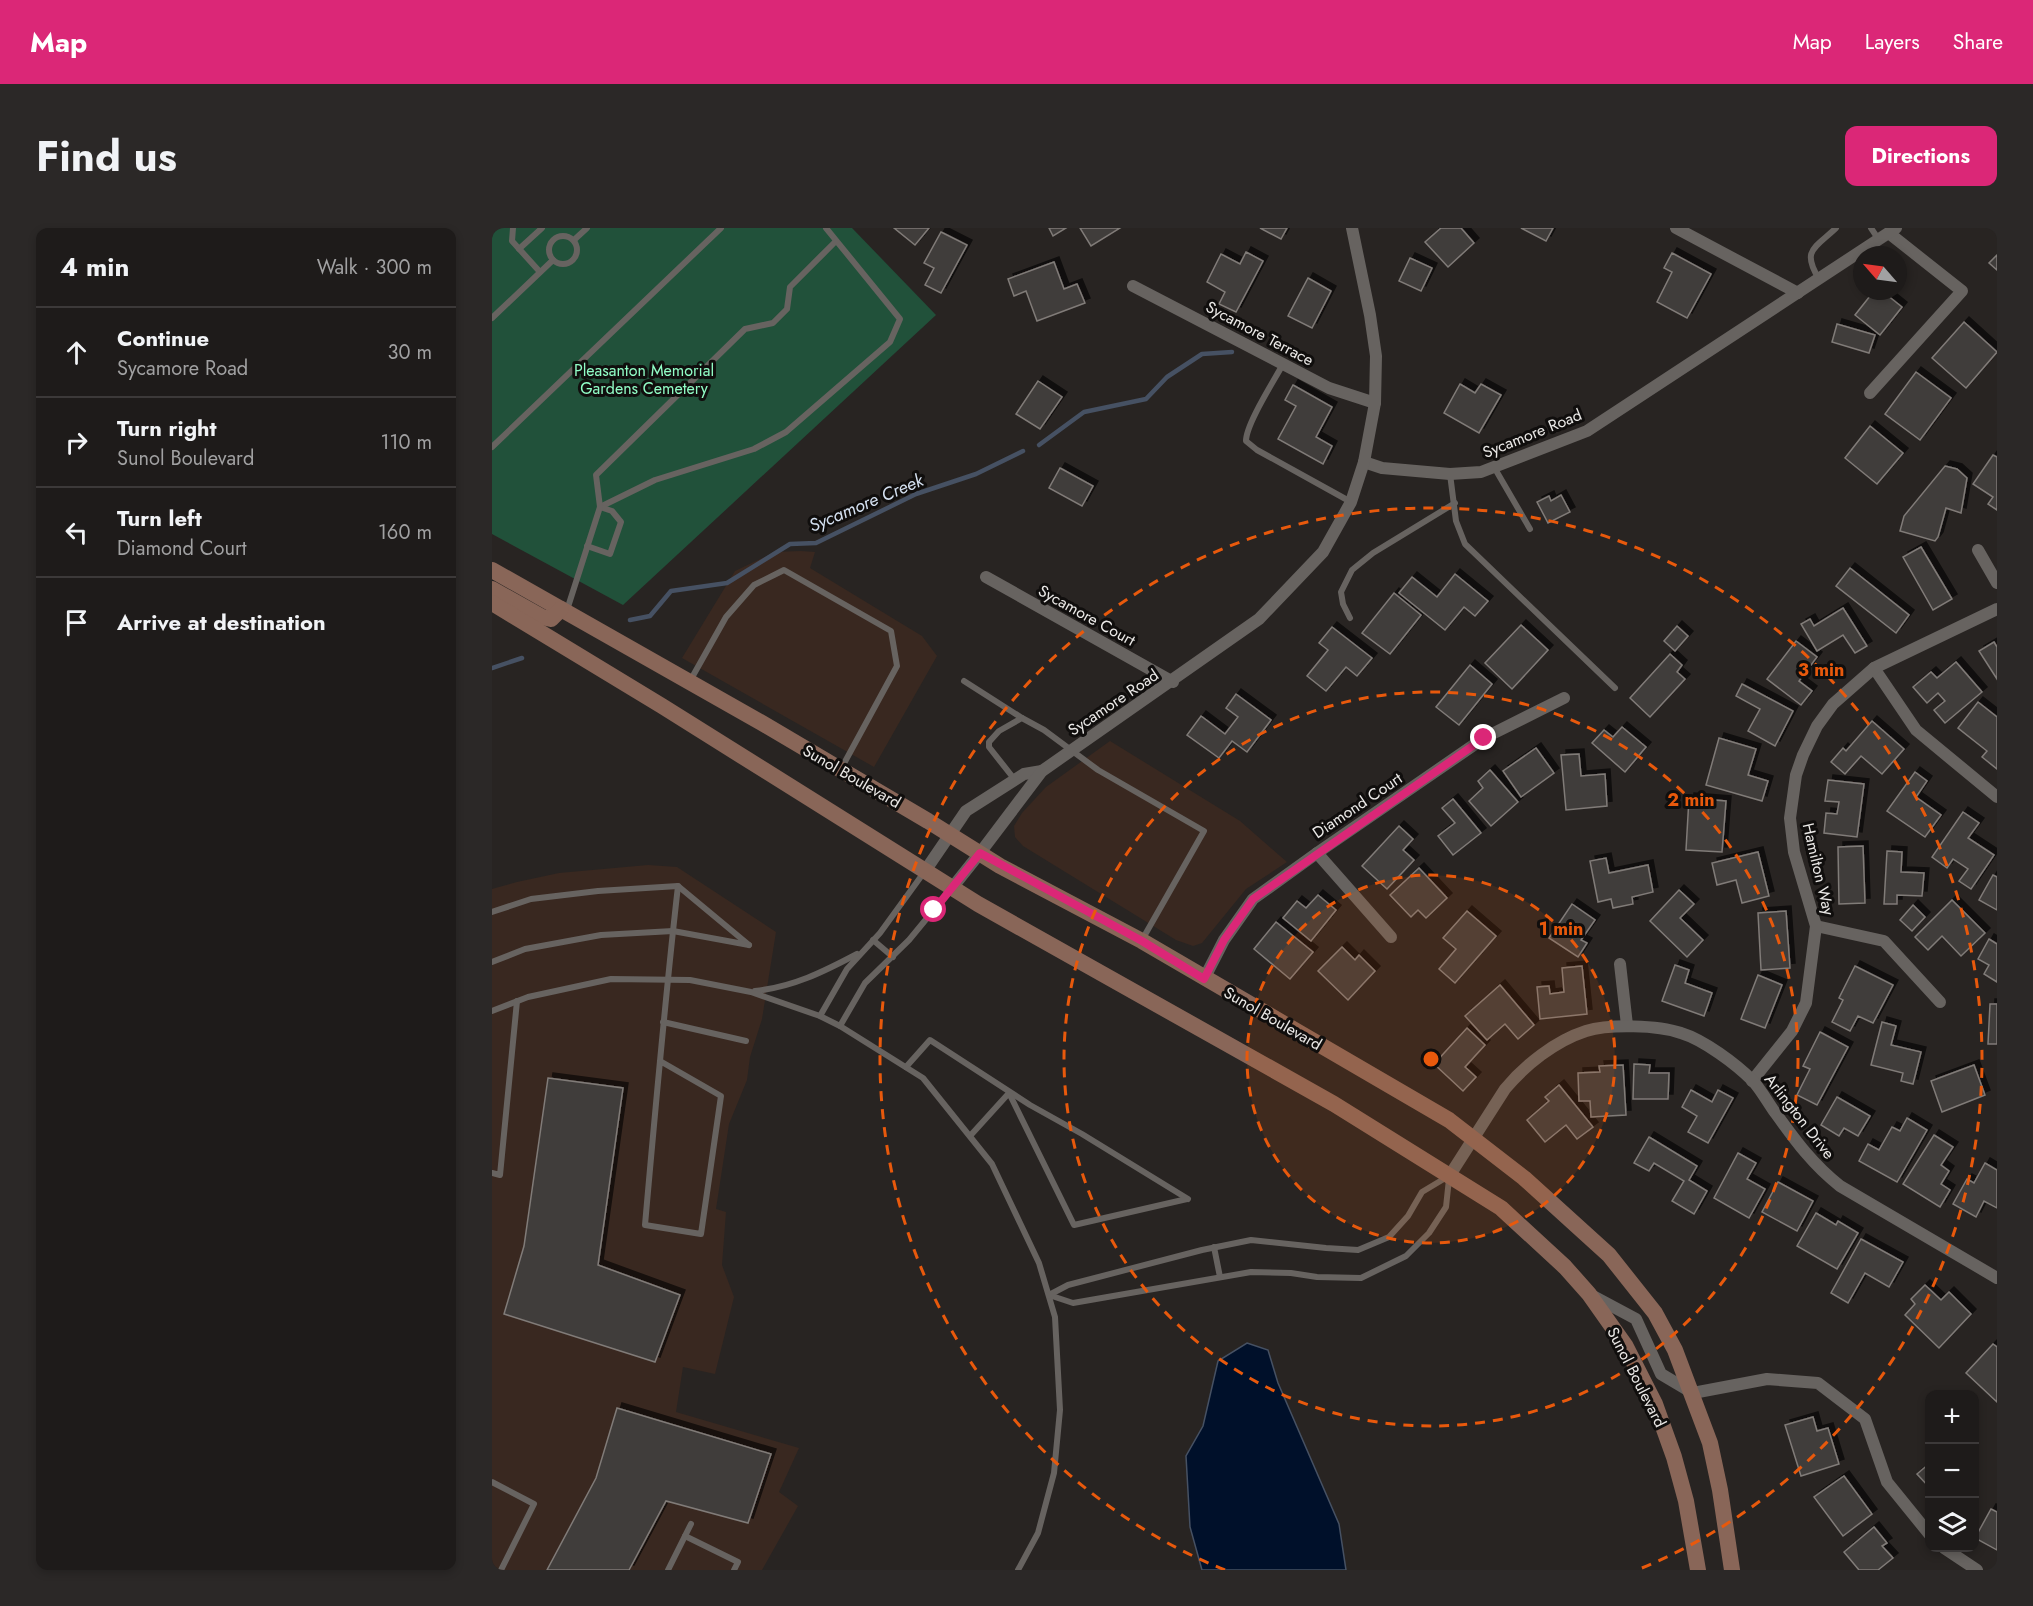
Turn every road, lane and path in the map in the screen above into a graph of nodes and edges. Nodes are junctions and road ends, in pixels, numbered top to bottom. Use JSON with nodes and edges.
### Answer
{"nodes":[{"id":1,"x":513,"y":228,"type":"edge"},
{"id":2,"x":542,"y":228,"type":"edge"},
{"id":3,"x":561,"y":228,"type":"edge"},
{"id":4,"x":587,"y":228,"type":"edge"},
{"id":5,"x":721,"y":228,"type":"edge"},
{"id":6,"x":826,"y":228,"type":"edge"},
{"id":7,"x":1352,"y":228,"type":"edge"},
{"id":8,"x":1676,"y":228,"type":"edge"},
{"id":9,"x":1836,"y":228,"type":"edge"},
{"id":10,"x":1872,"y":228,"type":"edge"},
{"id":11,"x":1888,"y":234,"type":"edge"},
{"id":12,"x":561,"y":236,"type":"junction"},
{"id":13,"x":574,"y":240,"type":"junction"},
{"id":14,"x":836,"y":241,"type":"junction"},
{"id":15,"x":519,"y":249,"type":"junction"},
{"id":16,"x":553,"y":260,"type":"junction"},
{"id":17,"x":540,"y":272,"type":"junction"},
{"id":18,"x":1819,"y":280,"type":"junction"},
{"id":19,"x":1133,"y":286,"type":"dead end"},
{"id":20,"x":1798,"y":293,"type":"junction"},
{"id":21,"x":492,"y":318,"type":"edge"},
{"id":22,"x":1283,"y":364,"type":"junction"},
{"id":23,"x":1870,"y":393,"type":"dead end"},
{"id":24,"x":1375,"y":404,"type":"junction"},
{"id":25,"x":492,"y":447,"type":"edge"},
{"id":26,"x":1364,"y":462,"type":"junction"},
{"id":27,"x":1494,"y":467,"type":"junction"},
{"id":28,"x":1450,"y":474,"type":"junction"},
{"id":29,"x":1351,"y":502,"type":"junction"},
{"id":30,"x":1455,"y":503,"type":"junction"},
{"id":31,"x":600,"y":507,"type":"junction"},
{"id":32,"x":1530,"y":529,"type":"dead end"},
{"id":33,"x":587,"y":546,"type":"junction"},
{"id":34,"x":1978,"y":550,"type":"dead end"},
{"id":35,"x":492,"y":570,"type":"edge"},
{"id":36,"x":986,"y":577,"type":"dead end"},
{"id":37,"x":1997,"y":583,"type":"edge"},
{"id":38,"x":492,"y":589,"type":"edge"},
{"id":39,"x":492,"y":603,"type":"edge"},
{"id":40,"x":1997,"y":609,"type":"edge"},
{"id":41,"x":564,"y":611,"type":"junction"},
{"id":42,"x":1350,"y":618,"type":"dead end"},
{"id":43,"x":1874,"y":668,"type":"junction"},
{"id":44,"x":964,"y":681,"type":"dead end"},
{"id":45,"x":690,"y":682,"type":"junction"},
{"id":46,"x":1173,"y":682,"type":"junction"},
{"id":47,"x":1615,"y":688,"type":"dead end"},
{"id":48,"x":1564,"y":698,"type":"dead end"},
{"id":49,"x":1022,"y":718,"type":"junction"},
{"id":50,"x":1070,"y":751,"type":"junction"},
{"id":51,"x":841,"y":770,"type":"junction"},
{"id":52,"x":1042,"y":771,"type":"junction"},
{"id":53,"x":1015,"y":780,"type":"junction"},
{"id":54,"x":1997,"y":797,"type":"edge"},
{"id":55,"x":950,"y":835,"type":"junction"},
{"id":56,"x":980,"y":853,"type":"junction"},
{"id":57,"x":1317,"y":853,"type":"junction"},
{"id":58,"x":925,"y":871,"type":"junction"},
{"id":59,"x":678,"y":886,"type":"junction"},
{"id":60,"x":952,"y":888,"type":"junction"},
{"id":61,"x":492,"y":912,"type":"edge"},
{"id":62,"x":1816,"y":926,"type":"junction"},
{"id":63,"x":673,"y":931,"type":"junction"},
{"id":64,"x":1391,"y":937,"type":"dead end"},
{"id":65,"x":873,"y":940,"type":"junction"},
{"id":66,"x":1142,"y":941,"type":"junction"},
{"id":67,"x":862,"y":951,"type":"junction"},
{"id":68,"x":893,"y":957,"type":"junction"},
{"id":69,"x":492,"y":962,"type":"edge"},
{"id":70,"x":1620,"y":964,"type":"dead end"},
{"id":71,"x":667,"y":979,"type":"junction"},
{"id":72,"x":1204,"y":979,"type":"junction"},
{"id":73,"x":751,"y":992,"type":"junction"},
{"id":74,"x":517,"y":1001,"type":"junction"},
{"id":75,"x":1940,"y":1002,"type":"dead end"},
{"id":76,"x":492,"y":1011,"type":"edge"},
{"id":77,"x":820,"y":1016,"type":"junction"},
{"id":78,"x":663,"y":1022,"type":"junction"},
{"id":79,"x":1627,"y":1025,"type":"junction"},
{"id":80,"x":840,"y":1026,"type":"junction"},
{"id":81,"x":746,"y":1041,"type":"dead end"},
{"id":82,"x":660,"y":1061,"type":"junction"},
{"id":83,"x":906,"y":1067,"type":"junction"},
{"id":84,"x":1752,"y":1081,"type":"junction"},
{"id":85,"x":1009,"y":1093,"type":"junction"},
{"id":86,"x":970,"y":1136,"type":"junction"},
{"id":87,"x":1473,"y":1138,"type":"junction"},
{"id":88,"x":492,"y":1173,"type":"edge"},
{"id":89,"x":1450,"y":1175,"type":"junction"},
{"id":90,"x":1214,"y":1247,"type":"junction"},
{"id":91,"x":1220,"y":1277,"type":"junction"},
{"id":92,"x":1997,"y":1278,"type":"edge"},
{"id":93,"x":1589,"y":1294,"type":"junction"},
{"id":94,"x":1049,"y":1295,"type":"junction"},
{"id":95,"x":1693,"y":1394,"type":"junction"},
{"id":96,"x":492,"y":1482,"type":"edge"},
{"id":97,"x":691,"y":1524,"type":"dead end"},
{"id":98,"x":1925,"y":1530,"type":"edge"},
{"id":99,"x":685,"y":1536,"type":"junction"},
{"id":100,"x":1950,"y":1552,"type":"edge"},
{"id":101,"x":501,"y":1570,"type":"edge"},
{"id":102,"x":668,"y":1570,"type":"edge"},
{"id":103,"x":734,"y":1570,"type":"edge"},
{"id":104,"x":1018,"y":1570,"type":"edge"},
{"id":105,"x":1698,"y":1570,"type":"edge"},
{"id":106,"x":1732,"y":1570,"type":"edge"},
{"id":107,"x":1977,"y":1570,"type":"edge"}],
"edges":[{"from":1,"to":15,"type":"lane"},
{"from":2,"to":15,"type":"lane"},
{"from":3,"to":12,"type":"lane"},
{"from":4,"to":13,"type":"lane"},
{"from":5,"to":25,"type":"lane"},
{"from":6,"to":14,"type":"lane"},
{"from":7,"to":24,"type":"street"},
{"from":8,"to":20,"type":"street"},
{"from":9,"to":18,"type":"lane"},
{"from":10,"to":11,"type":"lane"},
{"from":11,"to":18,"type":"street","name":"Sycamore Road"},
{"from":11,"to":23,"type":"street"},
{"from":12,"to":13,"type":"lane"},
{"from":12,"to":16,"type":"lane"},
{"from":13,"to":16,"type":"lane"},
{"from":14,"to":31,"type":"lane"},
{"from":14,"to":31,"type":"lane"},
{"from":15,"to":17,"type":"lane"},
{"from":16,"to":17,"type":"lane"},
{"from":17,"to":21,"type":"lane"},
{"from":18,"to":20,"type":"street","name":"Sycamore Road"},
{"from":19,"to":22,"type":"street","name":"Sycamore Terrace"},
{"from":20,"to":27,"type":"street","name":"Sycamore Road"},
{"from":22,"to":24,"type":"street","name":"Sycamore Terrace"},
{"from":22,"to":29,"type":"lane"},
{"from":24,"to":26,"type":"street"},
{"from":26,"to":28,"type":"street","name":"Sycamore Road"},
{"from":26,"to":29,"type":"street","name":"Sycamore Road"},
{"from":27,"to":28,"type":"street","name":"Sycamore Road"},
{"from":27,"to":32,"type":"lane"},
{"from":28,"to":30,"type":"lane"},
{"from":29,"to":46,"type":"street","name":"Sycamore Road"},
{"from":30,"to":42,"type":"lane"},
{"from":30,"to":47,"type":"lane"},
{"from":31,"to":33,"type":"lane"},
{"from":31,"to":33,"type":"lane"},
{"from":33,"to":41,"type":"lane"},
{"from":34,"to":37,"type":"street"},
{"from":35,"to":41,"type":"main road","name":"Sunol Boulevard"},
{"from":36,"to":46,"type":"street","name":"Sycamore Court"},
{"from":38,"to":41,"type":"main road"},
{"from":39,"to":58,"type":"main road","name":"Sunol Boulevard"},
{"from":40,"to":43,"type":"street","name":"Hamilton Way"},
{"from":41,"to":45,"type":"main road","name":"Sunol Boulevard"},
{"from":43,"to":54,"type":"street"},
{"from":43,"to":62,"type":"street","name":"Hamilton Way"},
{"from":44,"to":49,"type":"lane"},
{"from":45,"to":51,"type":"main road","name":"Sunol Boulevard"},
{"from":45,"to":51,"type":"lane"},
{"from":46,"to":50,"type":"street","name":"Sycamore Road"},
{"from":48,"to":57,"type":"street","name":"Diamond Court"},
{"from":49,"to":50,"type":"lane"},
{"from":49,"to":53,"type":"lane"},
{"from":50,"to":52,"type":"street","name":"Sycamore Road"},
{"from":50,"to":66,"type":"lane"},
{"from":51,"to":55,"type":"main road","name":"Sunol Boulevard"},
{"from":52,"to":53,"type":"street","name":"Sycamore Road"},
{"from":52,"to":56,"type":"street","name":"Sycamore Road"},
{"from":53,"to":55,"type":"street","name":"Sycamore Road"},
{"from":55,"to":56,"type":"main road","name":"Sunol Boulevard"},
{"from":55,"to":58,"type":"street","name":"Sycamore Road"},
{"from":56,"to":60,"type":"street","name":"Sycamore Road"},
{"from":56,"to":66,"type":"main road","name":"Sunol Boulevard"},
{"from":57,"to":64,"type":"street"},
{"from":57,"to":72,"type":"street","name":"Diamond Court"},
{"from":58,"to":60,"type":"main road","name":"Sunol Boulevard"},
{"from":58,"to":65,"type":"lane"},
{"from":59,"to":61,"type":"lane"},
{"from":59,"to":63,"type":"lane"},
{"from":59,"to":63,"type":"lane"},
{"from":60,"to":68,"type":"lane"},
{"from":60,"to":89,"type":"main road","name":"Sunol Boulevard"},
{"from":62,"to":75,"type":"street"},
{"from":62,"to":84,"type":"street","name":"Hamilton Way"},
{"from":63,"to":69,"type":"lane"},
{"from":63,"to":71,"type":"lane"},
{"from":65,"to":67,"type":"lane"},
{"from":65,"to":68,"type":"lane"},
{"from":66,"to":72,"type":"main road","name":"Sunol Boulevard"},
{"from":67,"to":73,"type":"lane"},
{"from":67,"to":77,"type":"lane"},
{"from":68,"to":80,"type":"lane"},
{"from":70,"to":79,"type":"street"},
{"from":71,"to":73,"type":"lane"},
{"from":71,"to":74,"type":"lane"},
{"from":71,"to":78,"type":"lane"},
{"from":72,"to":87,"type":"main road","name":"Sunol Boulevard"},
{"from":73,"to":77,"type":"lane"},
{"from":74,"to":76,"type":"lane"},
{"from":74,"to":88,"type":"lane"},
{"from":77,"to":80,"type":"lane"},
{"from":78,"to":81,"type":"lane"},
{"from":78,"to":82,"type":"lane"},
{"from":79,"to":84,"type":"street","name":"Arlington Drive"},
{"from":79,"to":87,"type":"street","name":"Arlington Drive"},
{"from":80,"to":83,"type":"lane"},
{"from":82,"to":82,"type":"lane"},
{"from":83,"to":85,"type":"lane"},
{"from":83,"to":86,"type":"lane"},
{"from":84,"to":92,"type":"street","name":"Arlington Drive"},
{"from":85,"to":85,"type":"lane"},
{"from":85,"to":86,"type":"lane"},
{"from":86,"to":94,"type":"lane"},
{"from":87,"to":89,"type":"street","name":"Arlington Drive"},
{"from":87,"to":95,"type":"main road","name":"Sunol Boulevard"},
{"from":89,"to":90,"type":"lane"},
{"from":89,"to":91,"type":"lane"},
{"from":89,"to":93,"type":"main road","name":"Sunol Boulevard"},
{"from":90,"to":91,"type":"lane"},
{"from":90,"to":94,"type":"lane"},
{"from":91,"to":94,"type":"lane"},
{"from":93,"to":95,"type":"street","name":"Sunol Boulevard"},
{"from":93,"to":105,"type":"main road","name":"Sunol Boulevard"},
{"from":94,"to":104,"type":"lane"},
{"from":95,"to":98,"type":"street"},
{"from":95,"to":106,"type":"main road","name":"Sunol Boulevard"},
{"from":96,"to":101,"type":"lane"},
{"from":97,"to":99,"type":"lane"},
{"from":99,"to":102,"type":"lane"},
{"from":99,"to":103,"type":"lane"},
{"from":100,"to":107,"type":"street"}]}
